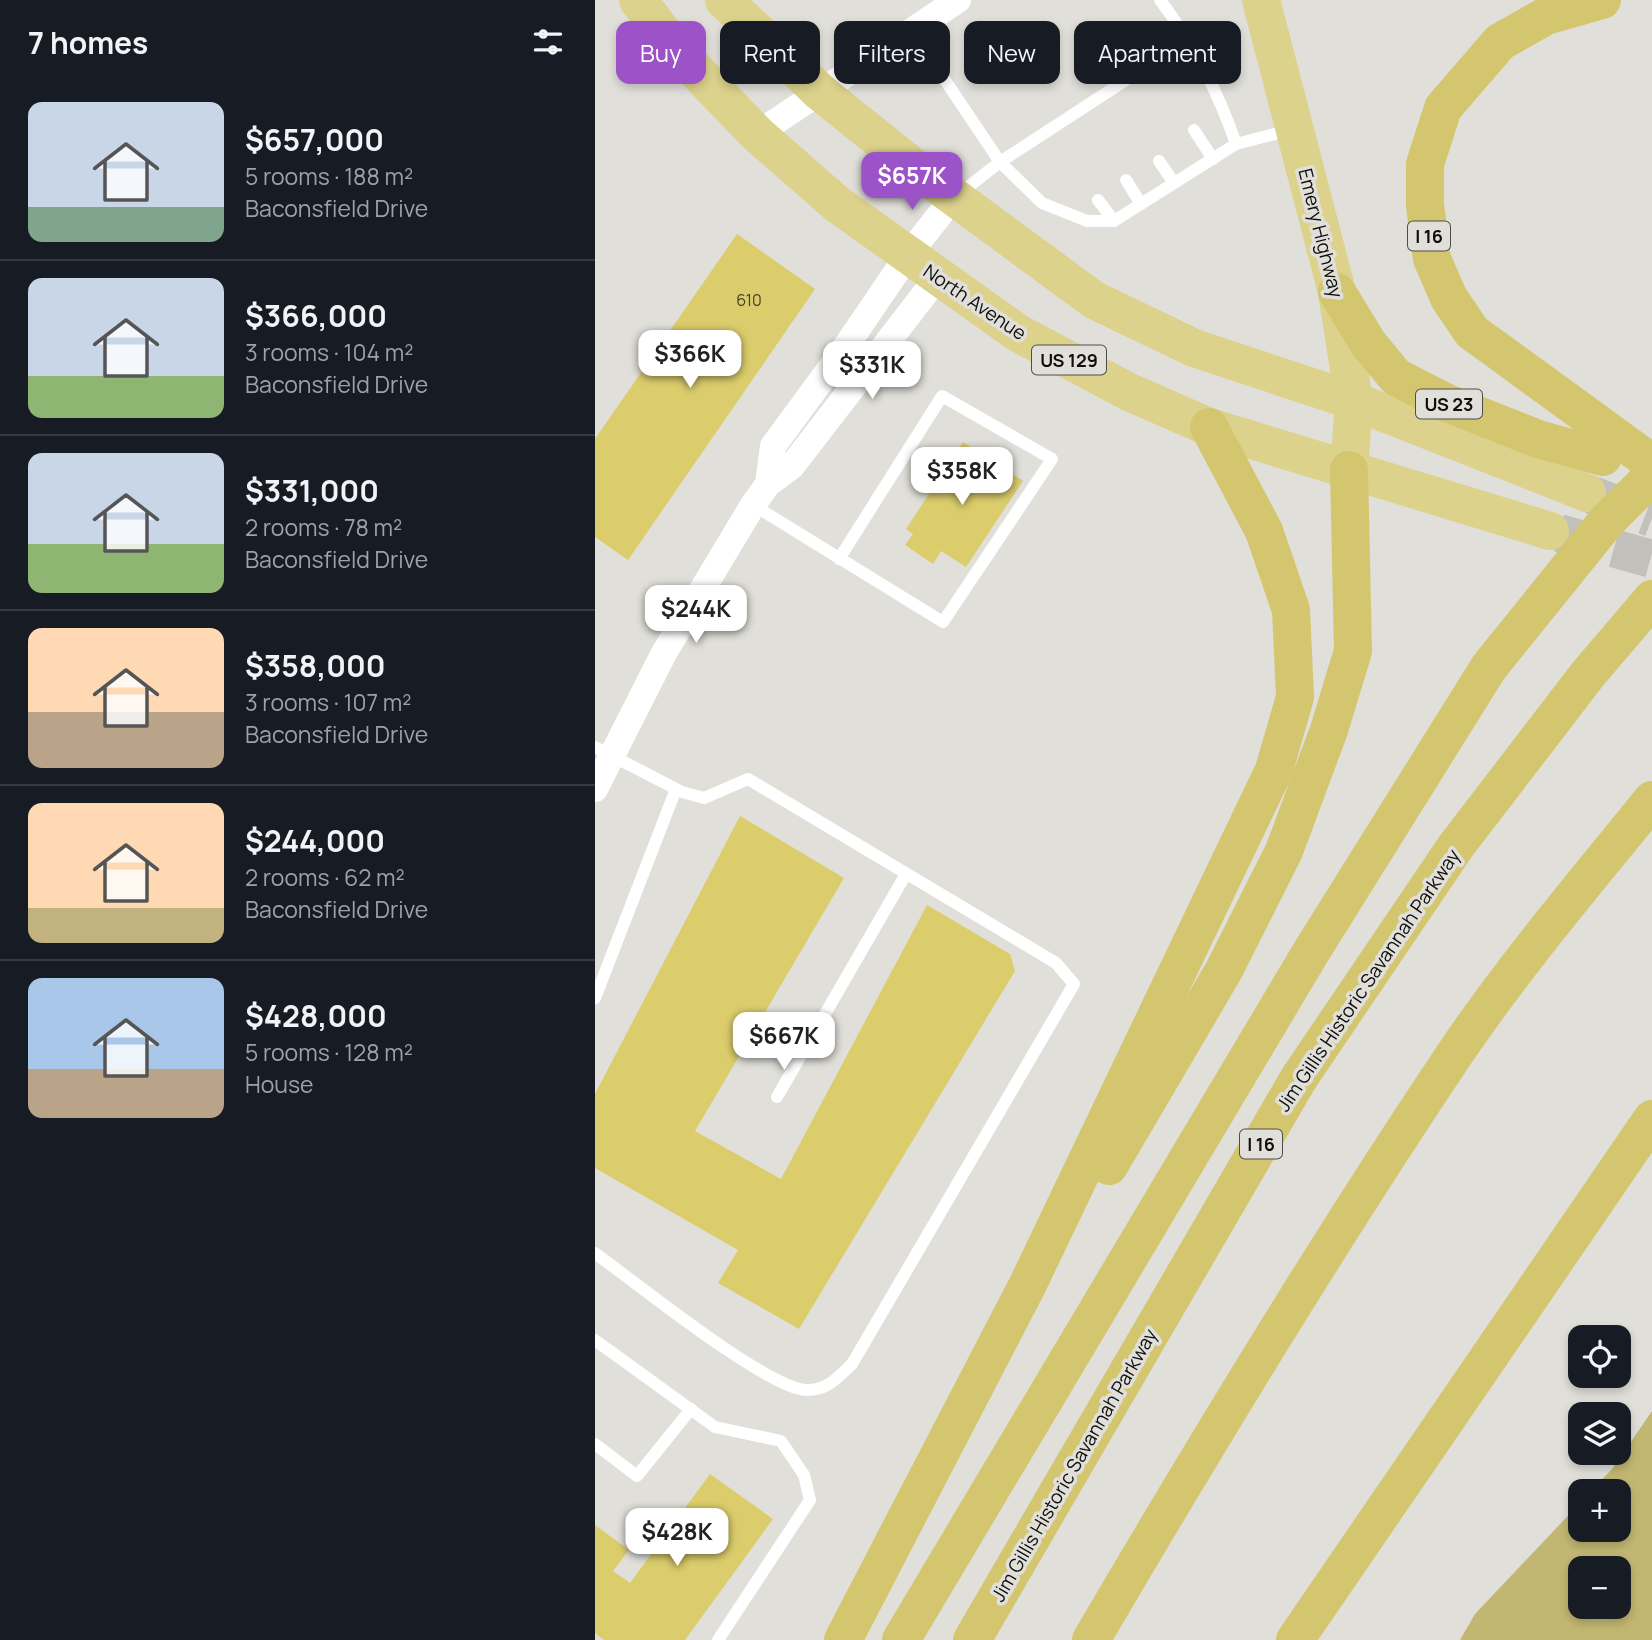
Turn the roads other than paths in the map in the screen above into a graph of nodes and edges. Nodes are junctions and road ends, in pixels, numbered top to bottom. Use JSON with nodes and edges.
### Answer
{"nodes":[{"id":1,"x":725,"y":0,"type":"edge"},
{"id":2,"x":958,"y":0,"type":"edge"},
{"id":3,"x":1160,"y":0,"type":"edge"},
{"id":4,"x":1261,"y":0,"type":"edge"},
{"id":5,"x":1602,"y":0,"type":"edge"},
{"id":6,"x":639,"y":2,"type":"edge"},
{"id":7,"x":927,"y":21,"type":"edge"},
{"id":8,"x":1176,"y":21,"type":"edge"},
{"id":9,"x":834,"y":83,"type":"edge"},
{"id":10,"x":948,"y":84,"type":"edge"},
{"id":11,"x":1132,"y":84,"type":"edge"},
{"id":12,"x":1212,"y":84,"type":"edge"},
{"id":13,"x":820,"y":92,"type":"junction"},
{"id":14,"x":1293,"y":129,"type":"junction"},
{"id":15,"x":1194,"y":130,"type":"dead end"},
{"id":16,"x":757,"y":134,"type":"junction"},
{"id":17,"x":1236,"y":144,"type":"junction"},
{"id":18,"x":1213,"y":159,"type":"junction"},
{"id":19,"x":1159,"y":161,"type":"dead end"},
{"id":20,"x":1000,"y":162,"type":"junction"},
{"id":21,"x":1126,"y":180,"type":"dead end"},
{"id":22,"x":1174,"y":183,"type":"junction"},
{"id":23,"x":953,"y":198,"type":"junction"},
{"id":24,"x":1098,"y":200,"type":"dead end"},
{"id":25,"x":1141,"y":204,"type":"junction"},
{"id":26,"x":1114,"y":222,"type":"junction"},
{"id":27,"x":922,"y":266,"type":"junction"},
{"id":28,"x":1337,"y":292,"type":"junction"},
{"id":29,"x":1354,"y":401,"type":"junction"},
{"id":30,"x":1209,"y":427,"type":"junction"},
{"id":31,"x":1603,"y":457,"type":"tunnel mouth"},
{"id":32,"x":1652,"y":463,"type":"edge"},
{"id":33,"x":1349,"y":470,"type":"junction"},
{"id":34,"x":1652,"y":476,"type":"edge"},
{"id":35,"x":1587,"y":493,"type":"tunnel mouth"},
{"id":36,"x":761,"y":495,"type":"junction"},
{"id":37,"x":1550,"y":531,"type":"tunnel mouth"},
{"id":38,"x":839,"y":559,"type":"junction"},
{"id":39,"x":1652,"y":599,"type":"edge"},
{"id":40,"x":603,"y":752,"type":"edge"},
{"id":41,"x":595,"y":789,"type":"edge"},
{"id":42,"x":676,"y":789,"type":"junction"},
{"id":43,"x":1652,"y":800,"type":"edge"},
{"id":44,"x":906,"y":874,"type":"junction"},
{"id":45,"x":595,"y":998,"type":"edge"},
{"id":46,"x":776,"y":1097,"type":"dead end"},
{"id":47,"x":1652,"y":1119,"type":"edge"},
{"id":48,"x":595,"y":1253,"type":"edge"},
{"id":49,"x":1027,"y":1286,"type":"junction"},
{"id":50,"x":595,"y":1340,"type":"edge"},
{"id":51,"x":691,"y":1409,"type":"junction"},
{"id":52,"x":595,"y":1444,"type":"edge"},
{"id":53,"x":718,"y":1640,"type":"edge"},
{"id":54,"x":843,"y":1640,"type":"edge"},
{"id":55,"x":901,"y":1640,"type":"edge"},
{"id":56,"x":972,"y":1640,"type":"edge"},
{"id":57,"x":1091,"y":1640,"type":"edge"},
{"id":58,"x":1295,"y":1640,"type":"edge"}],
"edges":[{"from":1,"to":13,"type":"highway"},
{"from":2,"to":7,"type":"street"},
{"from":3,"to":8,"type":"lane"},
{"from":4,"to":14,"type":"highway","name":"Emery Highway","number":"US 23"},
{"from":5,"to":32,"type":"highway","number":"I 16"},
{"from":6,"to":16,"type":"highway","name":"North Avenue","number":"US 129"},
{"from":9,"to":13,"type":"street"},
{"from":10,"to":20,"type":"lane"},
{"from":11,"to":20,"type":"lane"},
{"from":12,"to":17,"type":"lane"},
{"from":13,"to":16,"type":"street"},
{"from":13,"to":23,"type":"highway"},
{"from":14,"to":17,"type":"lane"},
{"from":14,"to":28,"type":"highway","name":"Emery Highway","number":"US 23"},
{"from":15,"to":18,"type":"lane"},
{"from":16,"to":27,"type":"highway","name":"North Avenue","number":"US 129"},
{"from":17,"to":18,"type":"lane"},
{"from":18,"to":22,"type":"lane"},
{"from":19,"to":22,"type":"lane"},
{"from":20,"to":23,"type":"lane"},
{"from":20,"to":26,"type":"lane"},
{"from":21,"to":25,"type":"lane"},
{"from":22,"to":25,"type":"lane"},
{"from":23,"to":27,"type":"street"},
{"from":23,"to":29,"type":"highway"},
{"from":24,"to":26,"type":"lane"},
{"from":25,"to":26,"type":"lane"},
{"from":27,"to":30,"type":"highway","name":"North Avenue","number":"US 129"},
{"from":27,"to":36,"type":"street"},
{"from":27,"to":36,"type":"street"},
{"from":28,"to":29,"type":"highway","name":"Emery Highway","number":"US 23"},
{"from":28,"to":31,"type":"highway","number":"US 23"},
{"from":29,"to":33,"type":"highway","name":"Emery Highway","number":"US 23"},
{"from":29,"to":35,"type":"highway"},
{"from":30,"to":33,"type":"highway","name":"North Avenue","number":"US 129"},
{"from":30,"to":49,"type":"highway"},
{"from":33,"to":37,"type":"highway","name":"North Avenue"},
{"from":33,"to":49,"type":"highway"},
{"from":34,"to":55,"type":"highway"},
{"from":36,"to":38,"type":"lane"},
{"from":36,"to":40,"type":"street"},
{"from":38,"to":38,"type":"lane"},
{"from":39,"to":56,"type":"highway","name":"Jim Gillis Historic Savannah Parkway","number":"I 16"},
{"from":40,"to":41,"type":"street"},
{"from":40,"to":42,"type":"lane"},
{"from":42,"to":44,"type":"lane"},
{"from":42,"to":45,"type":"lane"},
{"from":43,"to":57,"type":"highway"},
{"from":44,"to":46,"type":"lane"},
{"from":44,"to":48,"type":"lane"},
{"from":47,"to":58,"type":"highway"},
{"from":49,"to":54,"type":"highway"},
{"from":50,"to":51,"type":"lane"},
{"from":51,"to":52,"type":"lane"},
{"from":51,"to":53,"type":"lane"}]}
